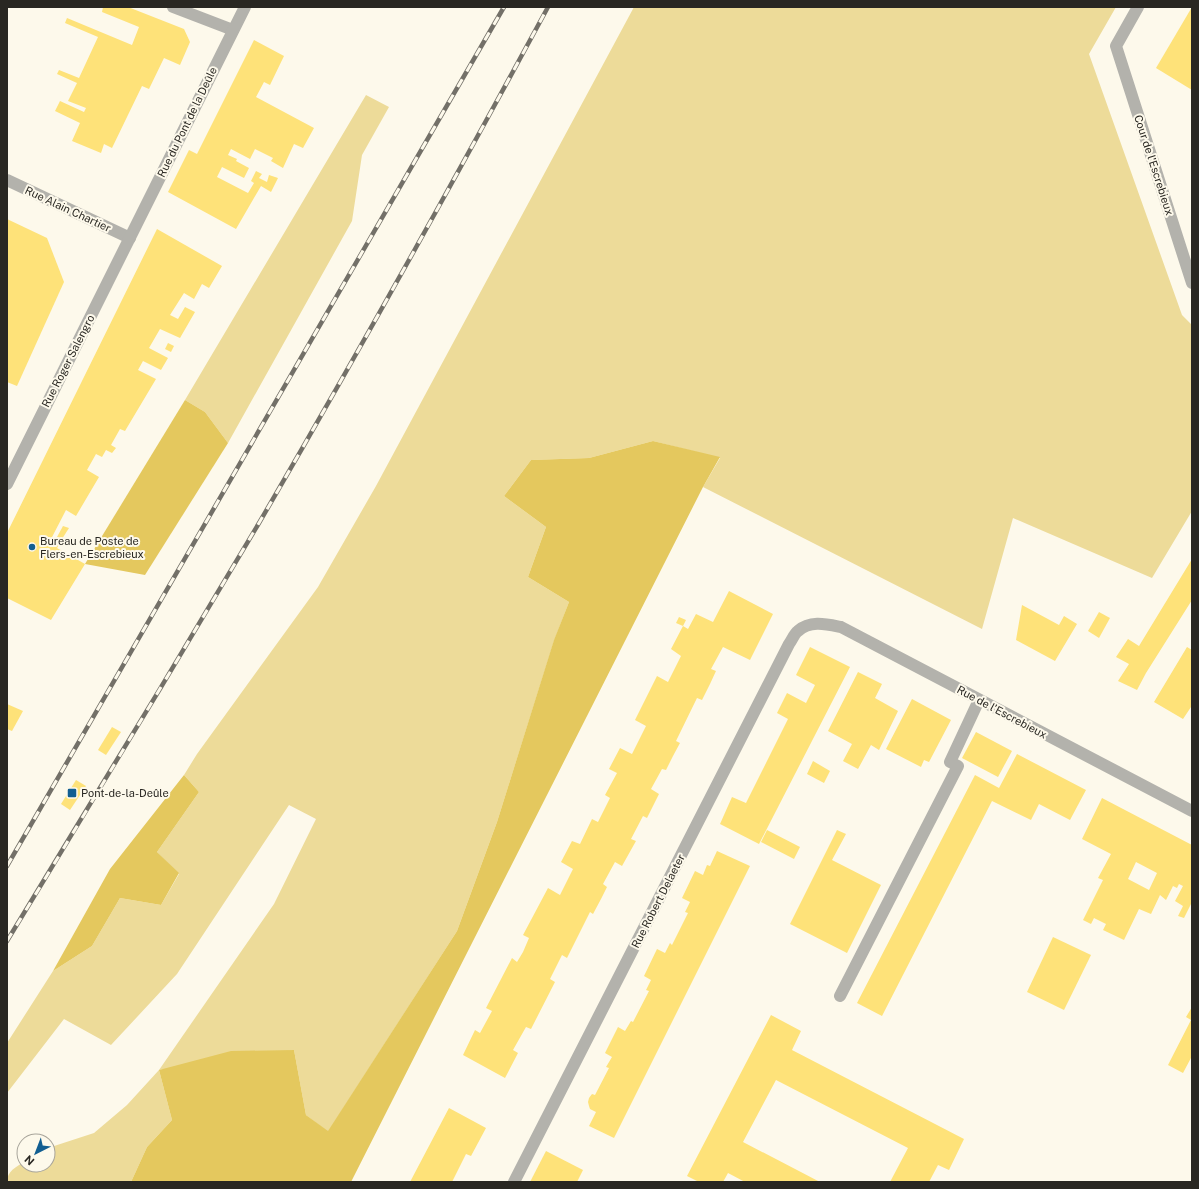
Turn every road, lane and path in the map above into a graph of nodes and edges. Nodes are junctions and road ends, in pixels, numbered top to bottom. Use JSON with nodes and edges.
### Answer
{"nodes":[{"id":1,"x":173,"y":7,"type":"edge"},
{"id":2,"x":245,"y":7,"type":"edge"},
{"id":3,"x":1138,"y":7,"type":"edge"},
{"id":4,"x":233,"y":30,"type":"junction"},
{"id":5,"x":7,"y":180,"type":"edge"},
{"id":6,"x":130,"y":238,"type":"junction"},
{"id":7,"x":1192,"y":283,"type":"edge"},
{"id":8,"x":7,"y":484,"type":"edge"},
{"id":9,"x":808,"y":624,"type":"joint"},
{"id":10,"x":979,"y":700,"type":"junction"},
{"id":11,"x":1192,"y":811,"type":"edge"},
{"id":12,"x":840,"y":996,"type":"dead end"},
{"id":13,"x":514,"y":1182,"type":"edge"}],
"edges":[{"from":1,"to":4,"type":"street"},
{"from":2,"to":4,"type":"street","name":"Rue du Pont de la Deûle"},
{"from":3,"to":7,"type":"street","name":"Cour de l'Escrebieux"},
{"from":4,"to":6,"type":"street","name":"Rue du Pont de la Deûle"},
{"from":5,"to":6,"type":"street","name":"Rue Alain Chartier"},
{"from":6,"to":8,"type":"street","name":"Rue Roger Salengro"},
{"from":9,"to":10,"type":"street","name":"Rue de l'Escrebieux"},
{"from":9,"to":13,"type":"street","name":"Rue Robert Delaeter"},
{"from":10,"to":11,"type":"street","name":"Rue de l'Escrebieux"},
{"from":10,"to":12,"type":"street"}]}
